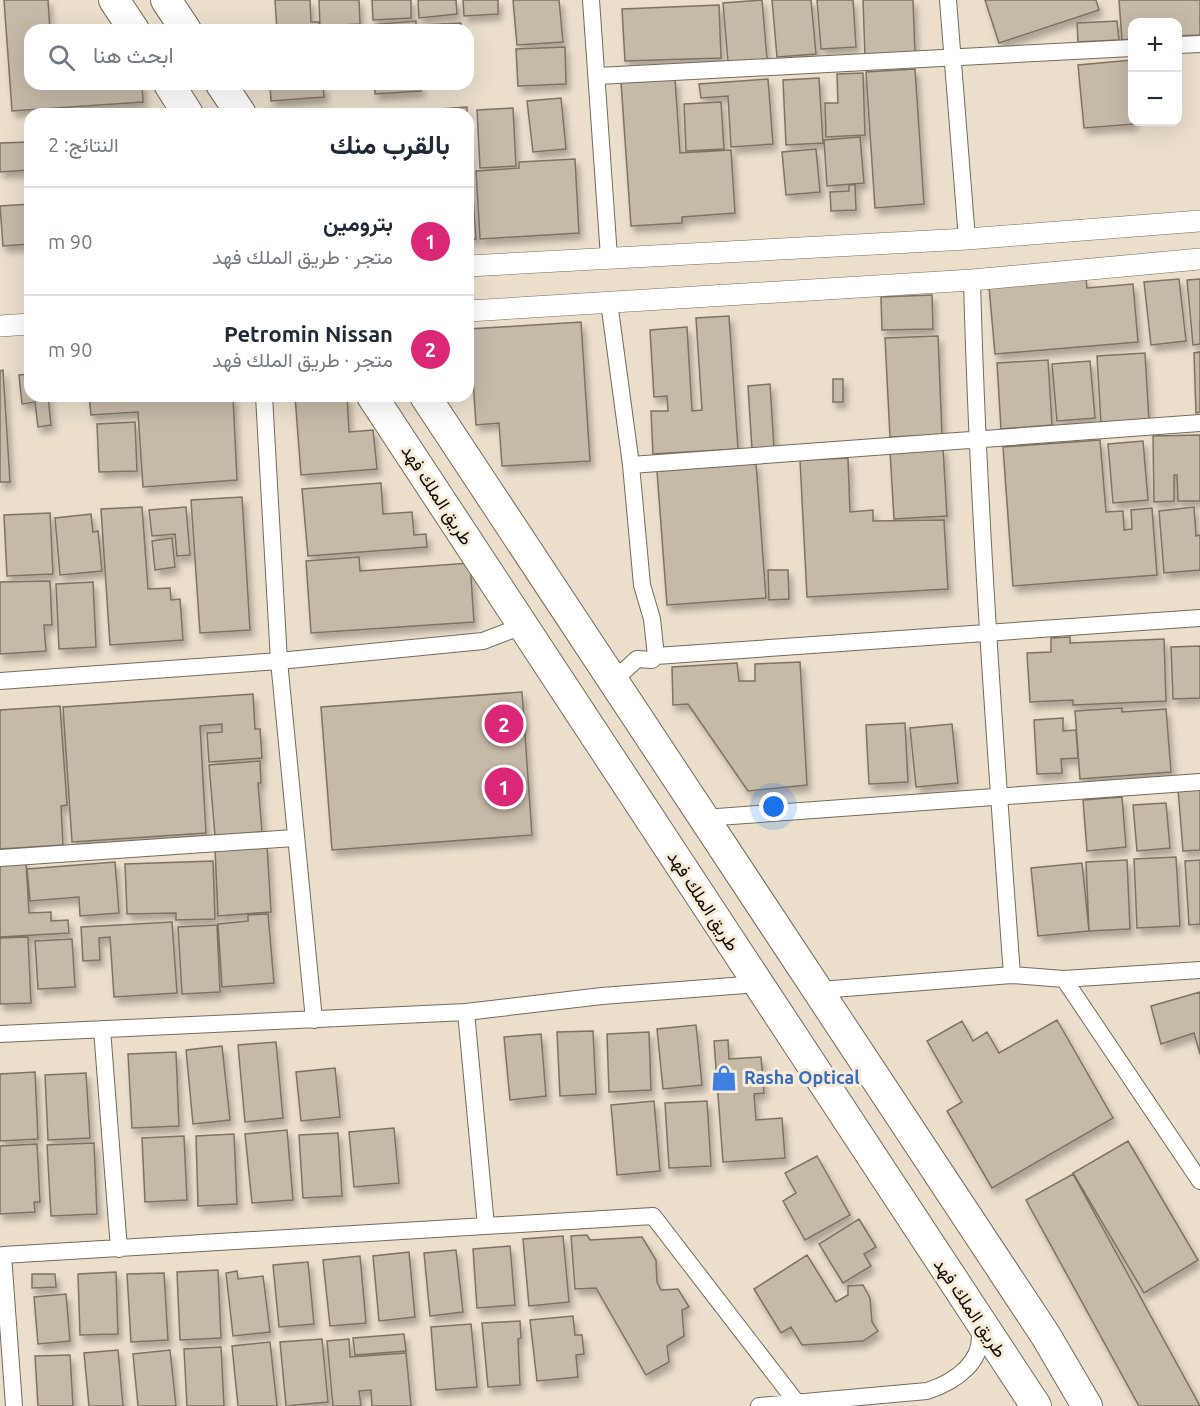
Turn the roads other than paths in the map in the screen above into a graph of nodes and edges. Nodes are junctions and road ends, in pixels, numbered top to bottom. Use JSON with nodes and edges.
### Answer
{"nodes":[{"id":1,"x":114,"y":0,"type":"edge"},
{"id":2,"x":166,"y":0,"type":"edge"},
{"id":3,"x":591,"y":0,"type":"edge"},
{"id":4,"x":948,"y":0,"type":"edge"},
{"id":5,"x":130,"y":24,"type":"edge"},
{"id":6,"x":182,"y":24,"type":"edge"},
{"id":7,"x":1200,"y":44,"type":"edge"},
{"id":8,"x":1182,"y":45,"type":"edge"},
{"id":9,"x":1128,"y":48,"type":"edge"},
{"id":10,"x":951,"y":60,"type":"junction"},
{"id":11,"x":598,"y":76,"type":"junction"},
{"id":12,"x":173,"y":90,"type":"edge"},
{"id":13,"x":225,"y":90,"type":"edge"},
{"id":14,"x":184,"y":108,"type":"edge"},
{"id":15,"x":237,"y":108,"type":"edge"},
{"id":16,"x":1200,"y":221,"type":"edge"},
{"id":17,"x":967,"y":239,"type":"junction"},
{"id":18,"x":609,"y":257,"type":"junction"},
{"id":19,"x":1200,"y":259,"type":"edge"},
{"id":20,"x":474,"y":266,"type":"edge"},
{"id":21,"x":972,"y":280,"type":"junction"},
{"id":22,"x":609,"y":302,"type":"junction"},
{"id":23,"x":474,"y":311,"type":"edge"},
{"id":24,"x":24,"y":324,"type":"edge"},
{"id":25,"x":0,"y":326,"type":"edge"},
{"id":26,"x":264,"y":402,"type":"edge"},
{"id":27,"x":376,"y":402,"type":"edge"},
{"id":28,"x":429,"y":402,"type":"edge"},
{"id":29,"x":1200,"y":423,"type":"edge"},
{"id":30,"x":976,"y":441,"type":"junction"},
{"id":31,"x":631,"y":465,"type":"junction"},
{"id":32,"x":1200,"y":618,"type":"edge"},
{"id":33,"x":522,"y":626,"type":"junction"},
{"id":34,"x":987,"y":634,"type":"junction"},
{"id":35,"x":656,"y":656,"type":"junction"},
{"id":36,"x":279,"y":661,"type":"junction"},
{"id":37,"x":614,"y":680,"type":"junction"},
{"id":38,"x":0,"y":681,"type":"edge"},
{"id":39,"x":1200,"y":782,"type":"edge"},
{"id":40,"x":999,"y":797,"type":"junction"},
{"id":41,"x":704,"y":818,"type":"junction"},
{"id":42,"x":294,"y":838,"type":"junction"},
{"id":43,"x":0,"y":858,"type":"edge"},
{"id":44,"x":1200,"y":970,"type":"edge"},
{"id":45,"x":1012,"y":975,"type":"junction"},
{"id":46,"x":1064,"y":979,"type":"junction"},
{"id":47,"x":758,"y":984,"type":"junction"},
{"id":48,"x":819,"y":990,"type":"junction"},
{"id":49,"x":466,"y":1012,"type":"junction"},
{"id":50,"x":314,"y":1020,"type":"junction"},
{"id":51,"x":102,"y":1029,"type":"junction"},
{"id":52,"x":0,"y":1034,"type":"edge"},
{"id":53,"x":1200,"y":1181,"type":"edge"},
{"id":54,"x":486,"y":1226,"type":"junction"},
{"id":55,"x":119,"y":1249,"type":"junction"},
{"id":56,"x":976,"y":1318,"type":"junction"},
{"id":57,"x":797,"y":1403,"type":"junction"},
{"id":58,"x":14,"y":1406,"type":"edge"},
{"id":59,"x":759,"y":1406,"type":"edge"},
{"id":60,"x":1036,"y":1406,"type":"edge"},
{"id":61,"x":1087,"y":1406,"type":"edge"}],
"edges":[{"from":1,"to":5,"type":"highway"},
{"from":2,"to":6,"type":"highway"},
{"from":3,"to":11,"type":"street"},
{"from":4,"to":10,"type":"street"},
{"from":7,"to":8,"type":"street"},
{"from":9,"to":10,"type":"street"},
{"from":10,"to":11,"type":"street"},
{"from":10,"to":17,"type":"street"},
{"from":11,"to":18,"type":"street"},
{"from":12,"to":14,"type":"highway"},
{"from":13,"to":15,"type":"highway"},
{"from":16,"to":17,"type":"street"},
{"from":17,"to":18,"type":"street"},
{"from":18,"to":20,"type":"street"},
{"from":19,"to":21,"type":"street"},
{"from":21,"to":22,"type":"street"},
{"from":21,"to":30,"type":"street"},
{"from":22,"to":23,"type":"street"},
{"from":22,"to":31,"type":"street"},
{"from":24,"to":25,"type":"street"},
{"from":26,"to":36,"type":"street"},
{"from":27,"to":33,"type":"highway","name":"طريق الملك فهد"},
{"from":28,"to":37,"type":"highway"},
{"from":29,"to":30,"type":"street"},
{"from":30,"to":31,"type":"street"},
{"from":30,"to":34,"type":"street"},
{"from":31,"to":35,"type":"street"},
{"from":32,"to":34,"type":"street"},
{"from":33,"to":36,"type":"street"},
{"from":33,"to":47,"type":"highway","name":"طريق الملك فهد"},
{"from":34,"to":35,"type":"street"},
{"from":34,"to":40,"type":"street"},
{"from":35,"to":37,"type":"street"},
{"from":36,"to":38,"type":"street"},
{"from":36,"to":42,"type":"street"},
{"from":37,"to":41,"type":"highway"},
{"from":39,"to":40,"type":"street"},
{"from":40,"to":41,"type":"street"},
{"from":40,"to":45,"type":"street"},
{"from":41,"to":48,"type":"highway"},
{"from":42,"to":43,"type":"street"},
{"from":42,"to":50,"type":"street"},
{"from":44,"to":46,"type":"street"},
{"from":45,"to":46,"type":"street"},
{"from":45,"to":48,"type":"street"},
{"from":46,"to":53,"type":"street"},
{"from":47,"to":49,"type":"street"},
{"from":47,"to":56,"type":"highway","name":"طريق الملك فهد"},
{"from":48,"to":61,"type":"highway"},
{"from":49,"to":50,"type":"street"},
{"from":49,"to":54,"type":"street"},
{"from":50,"to":51,"type":"street"},
{"from":51,"to":52,"type":"street"},
{"from":51,"to":55,"type":"street"},
{"from":54,"to":55,"type":"street"},
{"from":54,"to":57,"type":"street"},
{"from":55,"to":58,"type":"street"},
{"from":56,"to":57,"type":"street"},
{"from":56,"to":60,"type":"highway","name":"طريق الملك فهد"},
{"from":57,"to":59,"type":"street"}]}
